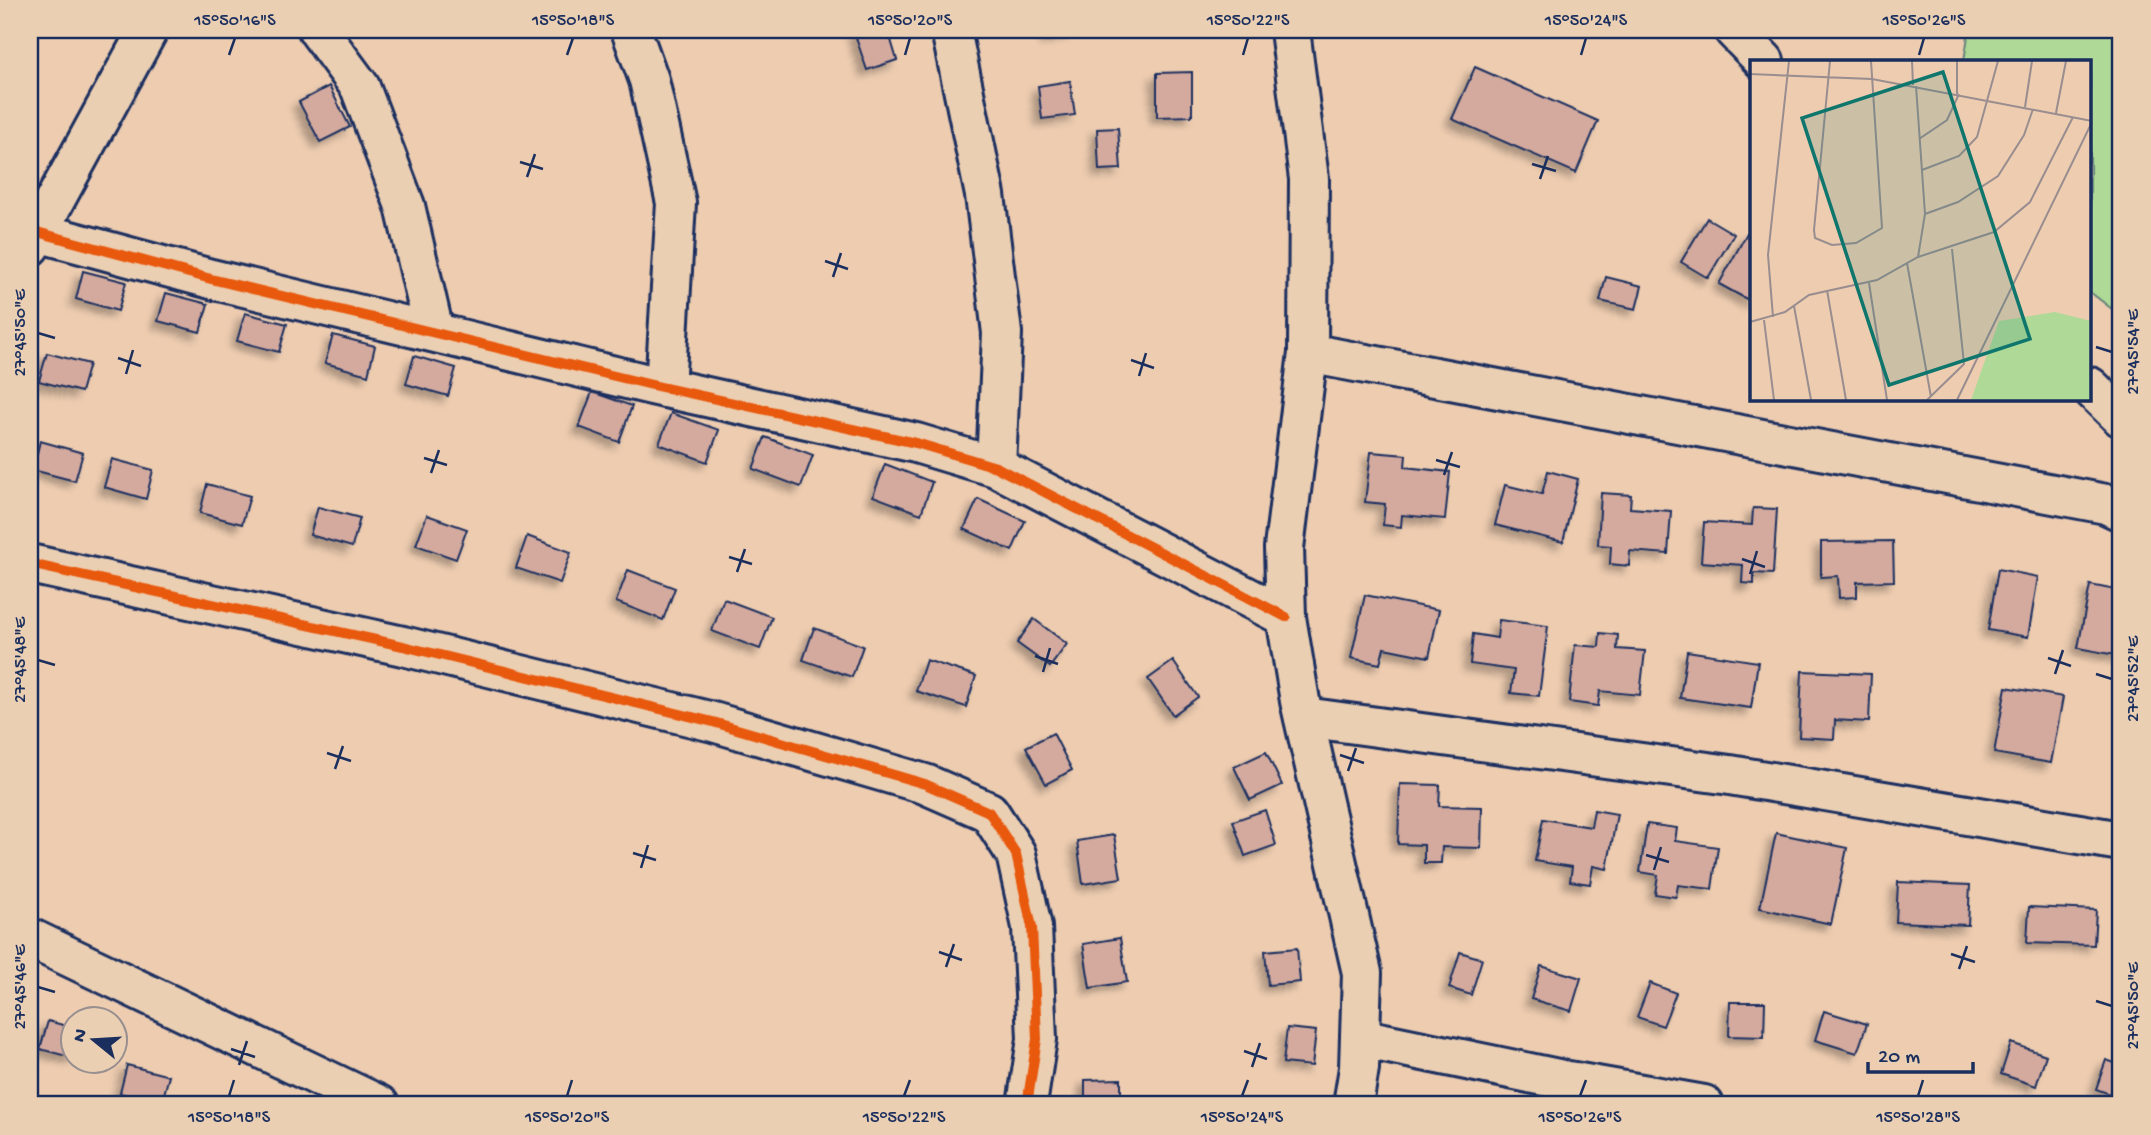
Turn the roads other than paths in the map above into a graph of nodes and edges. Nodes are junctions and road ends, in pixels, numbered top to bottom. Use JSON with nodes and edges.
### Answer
{"nodes":[{"id":1,"x":148,"y":30,"type":"edge"},
{"id":2,"x":318,"y":30,"type":"edge"},
{"id":3,"x":631,"y":30,"type":"edge"},
{"id":4,"x":951,"y":30,"type":"edge"},
{"id":5,"x":1290,"y":30,"type":"edge"},
{"id":6,"x":1734,"y":30,"type":"edge"},
{"id":7,"x":1763,"y":60,"type":"edge"},
{"id":8,"x":33,"y":239,"type":"edge"},
{"id":9,"x":434,"y":332,"type":"junction"},
{"id":10,"x":1308,"y":354,"type":"junction"},
{"id":11,"x":665,"y":388,"type":"junction"},
{"id":12,"x":2092,"y":389,"type":"edge"},
{"id":13,"x":2121,"y":417,"type":"edge"},
{"id":14,"x":996,"y":467,"type":"junction"},
{"id":15,"x":2121,"y":511,"type":"edge"},
{"id":16,"x":30,"y":564,"type":"edge"},
{"id":17,"x":1286,"y":617,"type":"junction"},
{"id":18,"x":1304,"y":717,"type":"junction"},
{"id":19,"x":2121,"y":841,"type":"edge"},
{"id":20,"x":30,"y":938,"type":"edge"},
{"id":21,"x":1360,"y":1038,"type":"junction"},
{"id":22,"x":379,"y":1105,"type":"edge"},
{"id":23,"x":1027,"y":1105,"type":"edge"},
{"id":24,"x":1353,"y":1105,"type":"edge"},
{"id":25,"x":1704,"y":1105,"type":"edge"}],
"edges":[{"from":1,"to":8,"type":"street"},
{"from":2,"to":9,"type":"street"},
{"from":3,"to":11,"type":"street"},
{"from":4,"to":14,"type":"street"},
{"from":5,"to":10,"type":"street"},
{"from":6,"to":7,"type":"street"},
{"from":8,"to":9,"type":"street"},
{"from":9,"to":11,"type":"street"},
{"from":10,"to":15,"type":"street"},
{"from":10,"to":17,"type":"street"},
{"from":11,"to":14,"type":"street"},
{"from":12,"to":13,"type":"street"},
{"from":14,"to":17,"type":"street"},
{"from":16,"to":23,"type":"street"},
{"from":17,"to":18,"type":"street"},
{"from":18,"to":19,"type":"street"},
{"from":18,"to":21,"type":"street"},
{"from":20,"to":22,"type":"street"},
{"from":21,"to":24,"type":"street"},
{"from":21,"to":25,"type":"street"}]}
